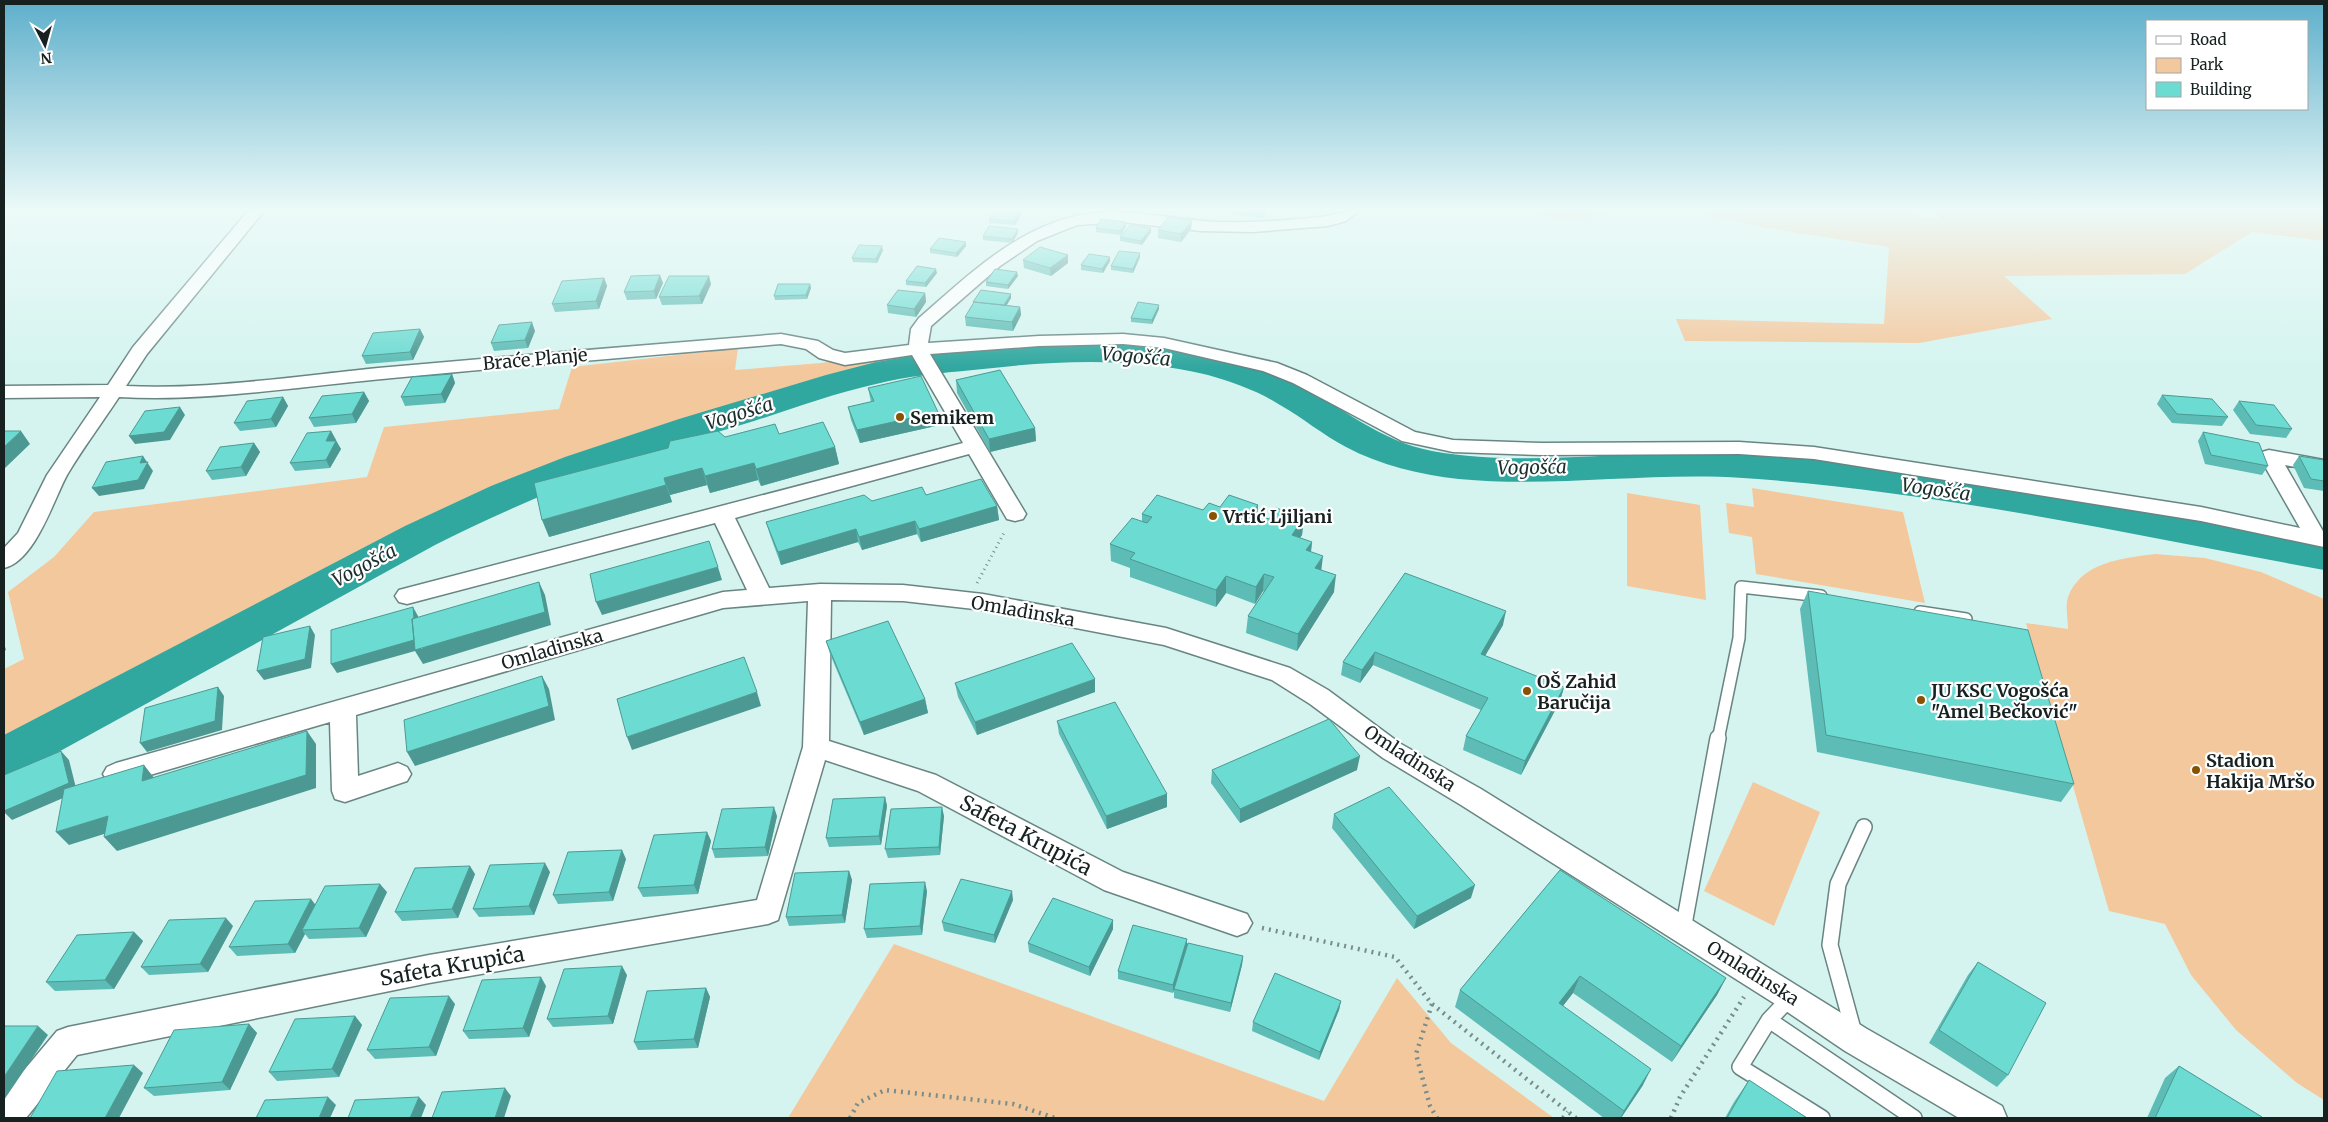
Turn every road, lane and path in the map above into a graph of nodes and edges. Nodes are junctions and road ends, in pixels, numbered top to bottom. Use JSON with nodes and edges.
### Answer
{"nodes":[{"id":1,"x":213,"y":263,"type":"edge"},
{"id":2,"x":992,"y":263,"type":"edge"},
{"id":3,"x":921,"y":353,"type":"junction"},
{"id":4,"x":112,"y":391,"type":"junction"},
{"id":5,"x":4,"y":392,"type":"edge"},
{"id":6,"x":974,"y":446,"type":"junction"},
{"id":7,"x":2324,"y":466,"type":"edge"},
{"id":8,"x":722,"y":514,"type":"junction"},
{"id":9,"x":1015,"y":514,"type":"joint"},
{"id":10,"x":2320,"y":539,"type":"edge"},
{"id":11,"x":4,"y":561,"type":"edge"},
{"id":12,"x":820,"y":592,"type":"junction"},
{"id":13,"x":407,"y":596,"type":"dead end"},
{"id":14,"x":762,"y":597,"type":"junction"},
{"id":15,"x":1834,"y":598,"type":"edge"},
{"id":16,"x":966,"y":601,"type":"junction"},
{"id":17,"x":1910,"y":610,"type":"edge"},
{"id":18,"x":1966,"y":619,"type":"edge"},
{"id":19,"x":343,"y":709,"type":"junction"},
{"id":20,"x":816,"y":747,"type":"junction"},
{"id":21,"x":398,"y":774,"type":"dead end"},
{"id":22,"x":96,"y":780,"type":"edge"},
{"id":23,"x":1864,"y":827,"type":"dead end"},
{"id":24,"x":1237,"y":923,"type":"joint"},
{"id":25,"x":1683,"y":930,"type":"junction"},
{"id":26,"x":1759,"y":977,"type":"junction"},
{"id":27,"x":1791,"y":997,"type":"junction"},
{"id":28,"x":1432,"y":1004,"type":"junction"},
{"id":29,"x":1769,"y":1020,"type":"junction"},
{"id":30,"x":1856,"y":1040,"type":"junction"},
{"id":31,"x":1568,"y":1112,"type":"junction"},
{"id":32,"x":5,"y":1118,"type":"edge"},
{"id":33,"x":850,"y":1118,"type":"edge"},
{"id":34,"x":1055,"y":1118,"type":"edge"},
{"id":35,"x":1437,"y":1118,"type":"edge"},
{"id":36,"x":1563,"y":1118,"type":"edge"},
{"id":37,"x":1576,"y":1118,"type":"edge"},
{"id":38,"x":1671,"y":1118,"type":"edge"},
{"id":39,"x":1822,"y":1118,"type":"edge"},
{"id":40,"x":1914,"y":1118,"type":"edge"},
{"id":41,"x":1990,"y":1118,"type":"edge"}],
"edges":[{"from":1,"to":4,"type":"street"},
{"from":2,"to":3,"type":"street"},
{"from":3,"to":4,"type":"street","name":"Braće Planje"},
{"from":3,"to":6,"type":"street"},
{"from":3,"to":10,"type":"street","name":"Braće Planje"},
{"from":4,"to":5,"type":"street","name":"Braće Planje"},
{"from":4,"to":11,"type":"street"},
{"from":6,"to":8,"type":"street"},
{"from":6,"to":9,"type":"street"},
{"from":7,"to":10,"type":"street"},
{"from":8,"to":13,"type":"street"},
{"from":8,"to":14,"type":"street"},
{"from":9,"to":16,"type":"path"},
{"from":12,"to":14,"type":"street","name":"Omladinska"},
{"from":12,"to":16,"type":"street","name":"Omladinska"},
{"from":12,"to":20,"type":"street","name":"Safeta Krupića"},
{"from":14,"to":19,"type":"street","name":"Omladinska"},
{"from":15,"to":25,"type":"lane"},
{"from":16,"to":25,"type":"street","name":"Omladinska"},
{"from":17,"to":18,"type":"lane"},
{"from":19,"to":21,"type":"street"},
{"from":19,"to":22,"type":"street","name":"Omladinska"},
{"from":20,"to":24,"type":"street","name":"Safeta Krupića"},
{"from":20,"to":32,"type":"street","name":"Safeta Krupića"},
{"from":23,"to":30,"type":"lane"},
{"from":24,"to":28,"type":"path"},
{"from":25,"to":26,"type":"street","name":"Omladinska"},
{"from":26,"to":27,"type":"street","name":"Omladinska"},
{"from":26,"to":38,"type":"path"},
{"from":27,"to":29,"type":"lane"},
{"from":27,"to":30,"type":"street","name":"Omladinska"},
{"from":28,"to":31,"type":"path"},
{"from":28,"to":35,"type":"path"},
{"from":29,"to":39,"type":"lane"},
{"from":29,"to":40,"type":"lane"},
{"from":30,"to":41,"type":"street","name":"Omladinska"},
{"from":31,"to":36,"type":"path"},
{"from":31,"to":37,"type":"path"},
{"from":33,"to":34,"type":"path"}]}
